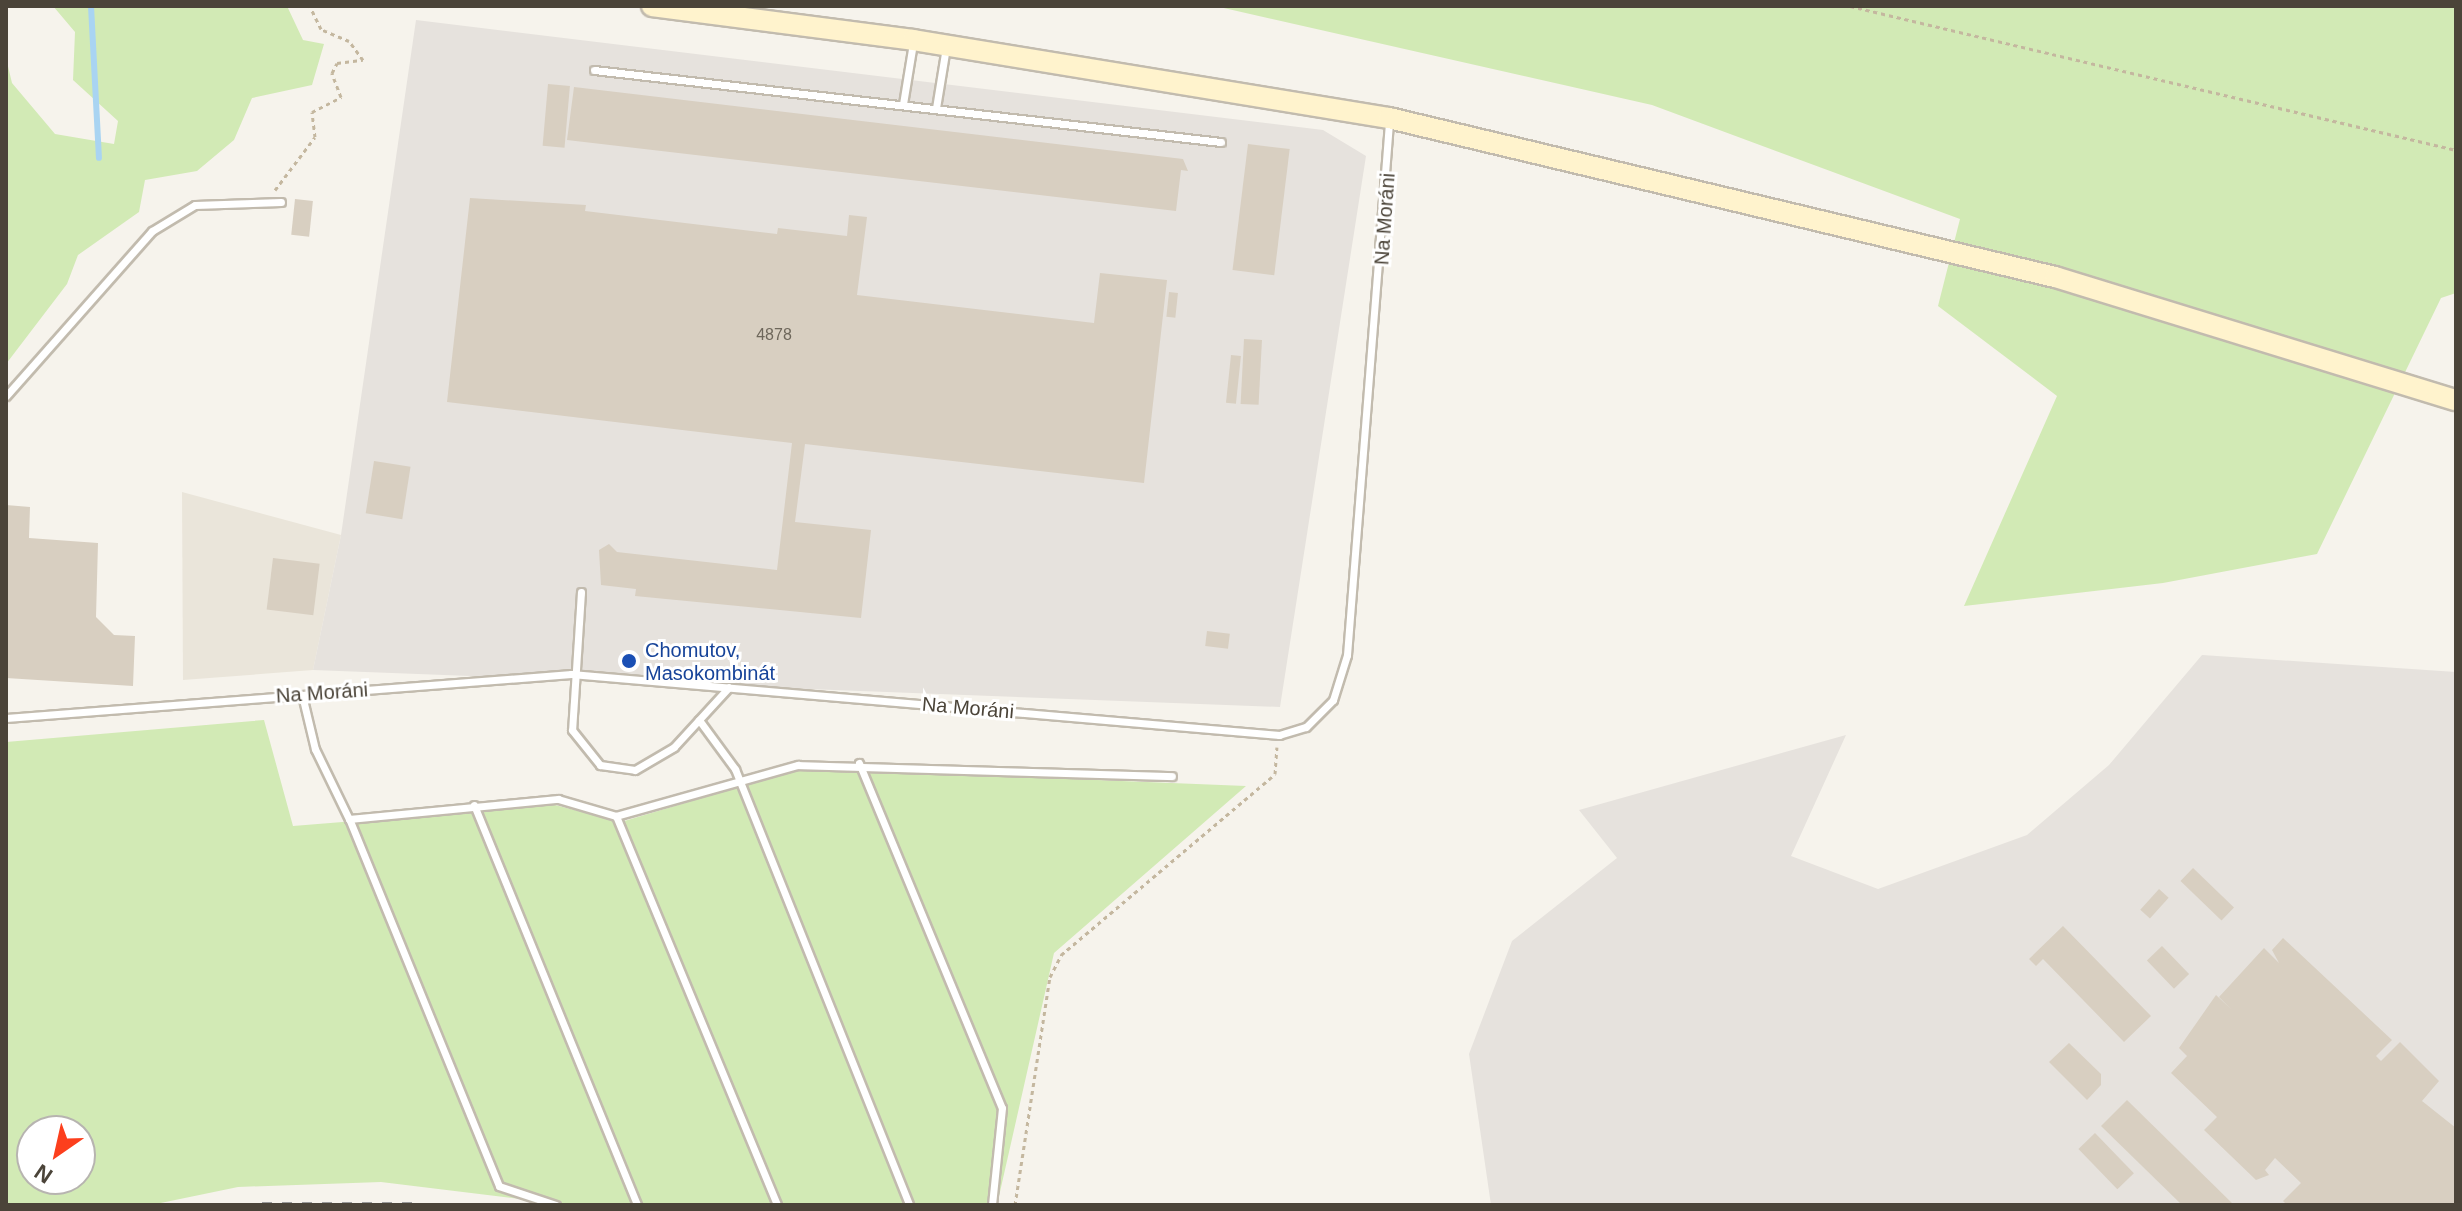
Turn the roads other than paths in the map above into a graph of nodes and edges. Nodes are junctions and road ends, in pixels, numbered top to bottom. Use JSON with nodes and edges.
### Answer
{"nodes":[{"id":1,"x":652,"y":6,"type":"edge"},
{"id":2,"x":913,"y":40,"type":"junction"},
{"id":3,"x":947,"y":45,"type":"junction"},
{"id":4,"x":594,"y":70,"type":"dead end"},
{"id":5,"x":903,"y":104,"type":"junction"},
{"id":6,"x":936,"y":108,"type":"junction"},
{"id":7,"x":1389,"y":118,"type":"junction"},
{"id":8,"x":1221,"y":142,"type":"dead end"},
{"id":9,"x":281,"y":202,"type":"dead end"},
{"id":10,"x":6,"y":396,"type":"edge"},
{"id":11,"x":2456,"y":400,"type":"edge"},
{"id":12,"x":581,"y":592,"type":"dead end"},
{"id":13,"x":571,"y":674,"type":"junction"},
{"id":14,"x":729,"y":687,"type":"junction"},
{"id":15,"x":302,"y":695,"type":"junction"},
{"id":16,"x":6,"y":718,"type":"edge"},
{"id":17,"x":699,"y":720,"type":"junction"},
{"id":18,"x":859,"y":763,"type":"junction"},
{"id":19,"x":1172,"y":776,"type":"dead end"},
{"id":20,"x":739,"y":781,"type":"junction"},
{"id":21,"x":474,"y":805,"type":"junction"},
{"id":22,"x":616,"y":816,"type":"junction"},
{"id":23,"x":349,"y":819,"type":"junction"},
{"id":24,"x":556,"y":1205,"type":"edge"},
{"id":25,"x":637,"y":1205,"type":"edge"},
{"id":26,"x":777,"y":1205,"type":"edge"},
{"id":27,"x":909,"y":1205,"type":"edge"},
{"id":28,"x":992,"y":1205,"type":"edge"}],
"edges":[{"from":1,"to":2,"type":"street"},
{"from":2,"to":3,"type":"street"},
{"from":2,"to":5,"type":"lane"},
{"from":3,"to":6,"type":"lane"},
{"from":3,"to":7,"type":"street"},
{"from":4,"to":5,"type":"lane"},
{"from":5,"to":6,"type":"lane"},
{"from":6,"to":8,"type":"lane"},
{"from":7,"to":11,"type":"street"},
{"from":7,"to":14,"type":"lane","name":"Na Moráni"},
{"from":9,"to":10,"type":"lane"},
{"from":12,"to":13,"type":"lane"},
{"from":13,"to":14,"type":"lane","name":"Na Moráni"},
{"from":13,"to":15,"type":"lane","name":"Na Moráni"},
{"from":13,"to":17,"type":"lane"},
{"from":14,"to":17,"type":"lane"},
{"from":15,"to":16,"type":"lane","name":"Na Moráni"},
{"from":15,"to":23,"type":"lane"},
{"from":17,"to":20,"type":"lane"},
{"from":18,"to":19,"type":"lane"},
{"from":18,"to":20,"type":"lane"},
{"from":18,"to":28,"type":"lane"},
{"from":20,"to":22,"type":"lane"},
{"from":20,"to":27,"type":"lane"},
{"from":21,"to":22,"type":"lane"},
{"from":21,"to":23,"type":"lane"},
{"from":21,"to":25,"type":"lane"},
{"from":22,"to":26,"type":"lane"},
{"from":23,"to":24,"type":"lane"}]}
